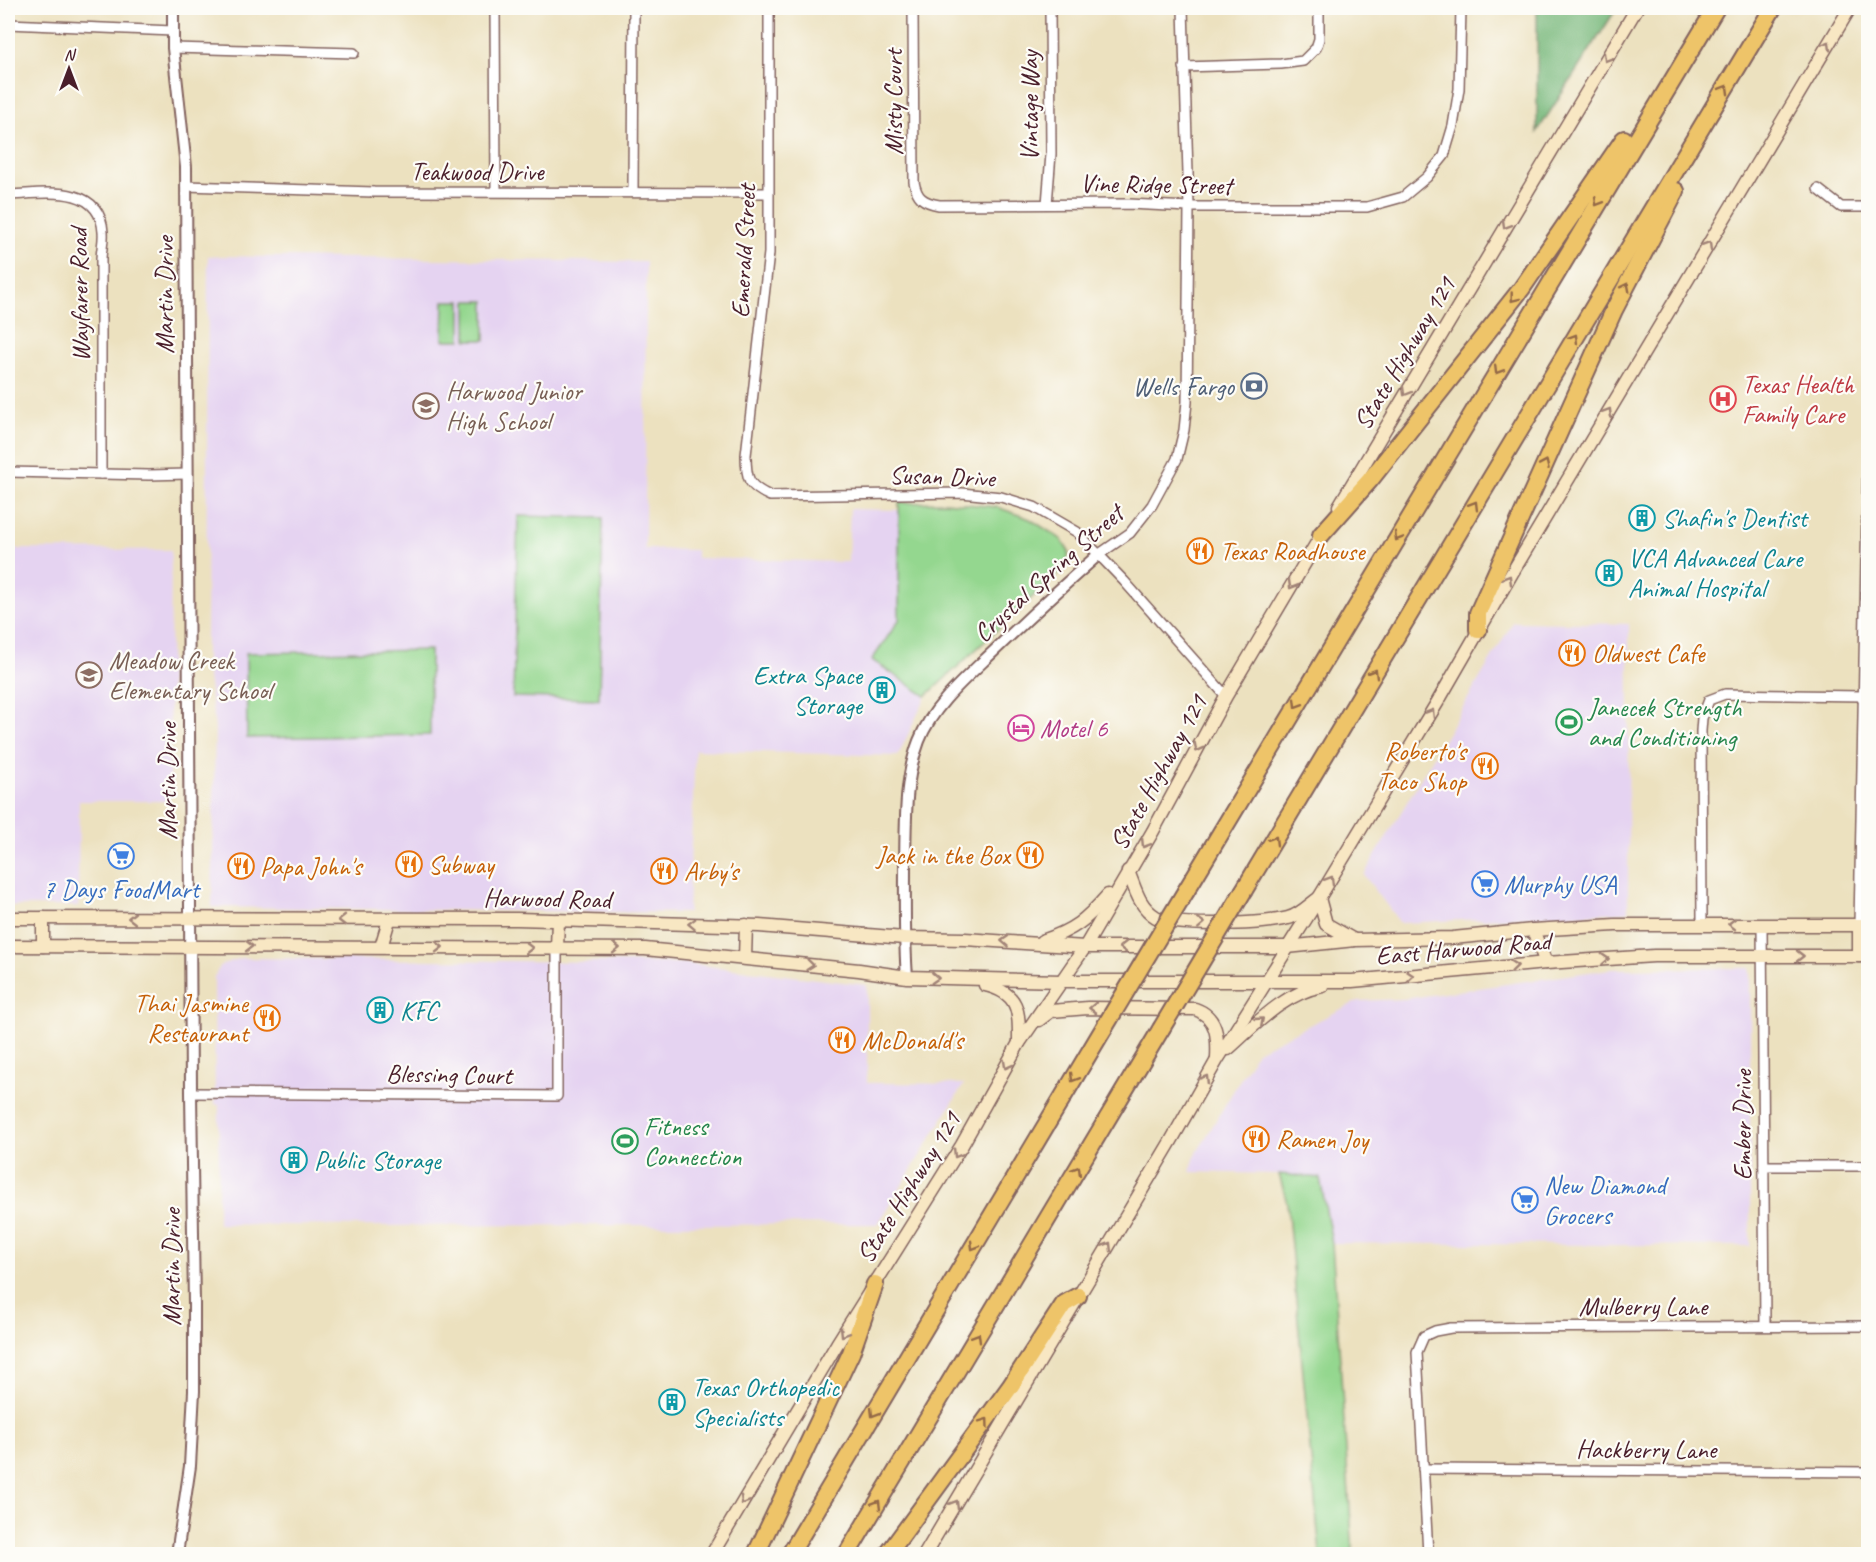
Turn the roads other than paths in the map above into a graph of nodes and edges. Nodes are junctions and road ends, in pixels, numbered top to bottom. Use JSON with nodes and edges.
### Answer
{"nodes":[{"id":1,"x":173,"y":8,"type":"edge"},
{"id":2,"x":495,"y":8,"type":"edge"},
{"id":3,"x":634,"y":8,"type":"edge"},
{"id":4,"x":769,"y":8,"type":"edge"},
{"id":5,"x":913,"y":8,"type":"edge"},
{"id":6,"x":1050,"y":8,"type":"edge"},
{"id":7,"x":1184,"y":8,"type":"edge"},
{"id":8,"x":1319,"y":8,"type":"edge"},
{"id":9,"x":1461,"y":8,"type":"edge"},
{"id":10,"x":1637,"y":8,"type":"edge"},
{"id":11,"x":1716,"y":8,"type":"edge"},
{"id":12,"x":1773,"y":8,"type":"edge"},
{"id":13,"x":1850,"y":8,"type":"edge"},
{"id":14,"x":8,"y":24,"type":"edge"},
{"id":15,"x":173,"y":31,"type":"junction"},
{"id":16,"x":173,"y":48,"type":"junction"},
{"id":17,"x":354,"y":53,"type":"dead end"},
{"id":18,"x":1184,"y":67,"type":"junction"},
{"id":19,"x":1661,"y":98,"type":"junction"},
{"id":20,"x":1695,"y":140,"type":"junction"},
{"id":21,"x":186,"y":186,"type":"junction"},
{"id":22,"x":1818,"y":189,"type":"dead end"},
{"id":23,"x":496,"y":191,"type":"junction"},
{"id":24,"x":633,"y":192,"type":"junction"},
{"id":25,"x":768,"y":193,"type":"junction"},
{"id":26,"x":8,"y":195,"type":"edge"},
{"id":27,"x":917,"y":196,"type":"joint"},
{"id":28,"x":1047,"y":204,"type":"junction"},
{"id":29,"x":1189,"y":207,"type":"junction"},
{"id":30,"x":1869,"y":207,"type":"edge"},
{"id":31,"x":1869,"y":453,"type":"edge"},
{"id":32,"x":8,"y":472,"type":"edge"},
{"id":33,"x":101,"y":474,"type":"junction"},
{"id":34,"x":187,"y":474,"type":"junction"},
{"id":35,"x":758,"y":491,"type":"joint"},
{"id":36,"x":1322,"y":534,"type":"junction"},
{"id":37,"x":1098,"y":555,"type":"junction"},
{"id":38,"x":1478,"y":630,"type":"junction"},
{"id":39,"x":1226,"y":696,"type":"junction"},
{"id":40,"x":1863,"y":696,"type":"junction"},
{"id":41,"x":1128,"y":872,"type":"junction"},
{"id":42,"x":1319,"y":898,"type":"junction"},
{"id":43,"x":8,"y":918,"type":"edge"},
{"id":44,"x":43,"y":918,"type":"junction"},
{"id":45,"x":190,"y":919,"type":"junction"},
{"id":46,"x":389,"y":920,"type":"junction"},
{"id":47,"x":558,"y":920,"type":"junction"},
{"id":48,"x":1702,"y":924,"type":"junction"},
{"id":49,"x":1762,"y":924,"type":"junction"},
{"id":50,"x":746,"y":925,"type":"junction"},
{"id":51,"x":1864,"y":925,"type":"edge"},
{"id":52,"x":1533,"y":930,"type":"junction"},
{"id":53,"x":904,"y":938,"type":"junction"},
{"id":54,"x":1355,"y":940,"type":"junction"},
{"id":55,"x":1039,"y":943,"type":"junction"},
{"id":56,"x":8,"y":946,"type":"edge"},
{"id":57,"x":43,"y":946,"type":"junction"},
{"id":58,"x":191,"y":946,"type":"junction"},
{"id":59,"x":1085,"y":946,"type":"junction"},
{"id":60,"x":1287,"y":946,"type":"junction"},
{"id":61,"x":381,"y":947,"type":"junction"},
{"id":62,"x":557,"y":948,"type":"junction"},
{"id":63,"x":1762,"y":956,"type":"junction"},
{"id":64,"x":1864,"y":956,"type":"edge"},
{"id":65,"x":745,"y":958,"type":"junction"},
{"id":66,"x":1546,"y":963,"type":"junction"},
{"id":67,"x":907,"y":977,"type":"junction"},
{"id":68,"x":962,"y":980,"type":"junction"},
{"id":69,"x":1266,"y":980,"type":"junction"},
{"id":70,"x":1062,"y":981,"type":"junction"},
{"id":71,"x":1352,"y":981,"type":"junction"},
{"id":72,"x":1019,"y":1043,"type":"junction"},
{"id":73,"x":1216,"y":1060,"type":"junction"},
{"id":74,"x":191,"y":1092,"type":"junction"},
{"id":75,"x":1764,"y":1166,"type":"junction"},
{"id":76,"x":1869,"y":1166,"type":"edge"},
{"id":77,"x":875,"y":1284,"type":"junction"},
{"id":78,"x":1078,"y":1296,"type":"junction"},
{"id":79,"x":1765,"y":1326,"type":"junction"},
{"id":80,"x":1869,"y":1326,"type":"edge"},
{"id":81,"x":1423,"y":1469,"type":"junction"},
{"id":82,"x":1869,"y":1472,"type":"edge"},
{"id":83,"x":177,"y":1554,"type":"edge"},
{"id":84,"x":712,"y":1554,"type":"edge"},
{"id":85,"x":756,"y":1554,"type":"edge"},
{"id":86,"x":790,"y":1554,"type":"edge"},
{"id":87,"x":847,"y":1554,"type":"edge"},
{"id":88,"x":888,"y":1554,"type":"edge"},
{"id":89,"x":925,"y":1554,"type":"edge"},
{"id":90,"x":1428,"y":1554,"type":"edge"}],
"edges":[{"from":1,"to":15,"type":"street","name":"Martin Drive"},
{"from":2,"to":23,"type":"street"},
{"from":3,"to":24,"type":"street"},
{"from":4,"to":25,"type":"street","name":"Emerald Street"},
{"from":5,"to":27,"type":"street","name":"Misty Court"},
{"from":6,"to":28,"type":"street","name":"Vintage Way"},
{"from":7,"to":18,"type":"street","name":"Crystal Spring Street"},
{"from":8,"to":18,"type":"street"},
{"from":9,"to":29,"type":"street","name":"Vine Ridge Street"},
{"from":10,"to":36,"type":"main road","name":"State Highway 121","one_way":true},
{"from":11,"to":19,"type":"highway"},
{"from":20,"to":12,"type":"highway","one_way":true},
{"from":38,"to":13,"type":"main road","one_way":true},
{"from":14,"to":15,"type":"street"},
{"from":15,"to":16,"type":"street","name":"Martin Drive"},
{"from":16,"to":17,"type":"street"},
{"from":16,"to":21,"type":"street","name":"Martin Drive"},
{"from":18,"to":29,"type":"street","name":"Crystal Spring Street"},
{"from":19,"to":36,"type":"highway","one_way":true},
{"from":19,"to":86,"type":"highway","one_way":true,"bridge":true},
{"from":38,"to":20,"type":"highway","one_way":true},
{"from":87,"to":20,"type":"highway","one_way":true,"bridge":true},
{"from":21,"to":23,"type":"street","name":"Teakwood Drive"},
{"from":21,"to":34,"type":"street","name":"Martin Drive"},
{"from":22,"to":30,"type":"street"},
{"from":23,"to":24,"type":"street","name":"Teakwood Drive"},
{"from":24,"to":25,"type":"street","name":"Teakwood Drive"},
{"from":25,"to":35,"type":"street","name":"Emerald Street"},
{"from":26,"to":33,"type":"street","name":"Wayfarer Road"},
{"from":27,"to":28,"type":"street","name":"Vine Ridge Street"},
{"from":28,"to":29,"type":"street","name":"Vine Ridge Street"},
{"from":29,"to":37,"type":"street","name":"Crystal Spring Street"},
{"from":31,"to":40,"type":"street"},
{"from":32,"to":33,"type":"street"},
{"from":33,"to":34,"type":"street"},
{"from":34,"to":45,"type":"street","name":"Martin Drive"},
{"from":35,"to":37,"type":"street","name":"Susan Drive"},
{"from":36,"to":39,"type":"main road","name":"State Highway 121","one_way":true},
{"from":37,"to":39,"type":"street","name":"Susan Drive"},
{"from":37,"to":53,"type":"street","name":"Crystal Spring Street"},
{"from":42,"to":38,"type":"main road","one_way":true},
{"from":39,"to":41,"type":"main road","name":"State Highway 121","one_way":true},
{"from":40,"to":48,"type":"street"},
{"from":40,"to":51,"type":"street"},
{"from":41,"to":42,"type":"main road","one_way":true},
{"from":41,"to":55,"type":"main road"},
{"from":41,"to":59,"type":"main road","name":"State Highway 121"},
{"from":42,"to":54,"type":"main road"},
{"from":42,"to":60,"type":"main road"},
{"from":43,"to":44,"type":"main road","name":"Harwood Road"},
{"from":45,"to":44,"type":"main road","name":"Harwood Road","one_way":true},
{"from":44,"to":57,"type":"main road"},
{"from":46,"to":45,"type":"main road","name":"Harwood Road","one_way":true},
{"from":45,"to":58,"type":"street","name":"Martin Drive"},
{"from":46,"to":47,"type":"main road","name":"Harwood Road"},
{"from":46,"to":61,"type":"main road"},
{"from":50,"to":47,"type":"main road","name":"Harwood Road","one_way":true},
{"from":47,"to":62,"type":"main road"},
{"from":49,"to":48,"type":"main road","name":"East Harwood Road","one_way":true},
{"from":48,"to":52,"type":"main road","name":"East Harwood Road"},
{"from":49,"to":51,"type":"main road","name":"East Harwood Road"},
{"from":49,"to":63,"type":"street","name":"Ember Drive"},
{"from":50,"to":53,"type":"main road","name":"Harwood Road"},
{"from":50,"to":65,"type":"main road"},
{"from":51,"to":64,"type":"main road"},
{"from":52,"to":54,"type":"main road","name":"East Harwood Road"},
{"from":52,"to":66,"type":"main road"},
{"from":55,"to":53,"type":"main road","name":"Harwood Road","one_way":true},
{"from":53,"to":67,"type":"street","name":"Crystal Spring Street"},
{"from":54,"to":60,"type":"main road","name":"East Harwood Road"},
{"from":55,"to":59,"type":"main road","name":"Harwood Road"},
{"from":56,"to":57,"type":"main road","name":"Harwood Road"},
{"from":57,"to":58,"type":"main road","name":"Harwood Road"},
{"from":58,"to":61,"type":"main road","name":"Harwood Road","one_way":true},
{"from":58,"to":74,"type":"street","name":"Martin Drive"},
{"from":60,"to":59,"type":"main road","name":"East Harwood Road","one_way":true},
{"from":59,"to":70,"type":"main road","name":"State Highway 121"},
{"from":60,"to":69,"type":"main road"},
{"from":61,"to":62,"type":"main road","name":"Harwood Road","one_way":true},
{"from":62,"to":65,"type":"main road","name":"Harwood Road","one_way":true},
{"from":62,"to":74,"type":"street","name":"Blessing Court"},
{"from":63,"to":64,"type":"main road","name":"East Harwood Road","one_way":true},
{"from":66,"to":63,"type":"main road","name":"East Harwood Road","one_way":true},
{"from":63,"to":75,"type":"street","name":"Ember Drive"},
{"from":65,"to":67,"type":"main road","name":"Harwood Road","one_way":true},
{"from":71,"to":66,"type":"main road","name":"East Harwood Road","one_way":true},
{"from":67,"to":68,"type":"main road","name":"Harwood Road","one_way":true},
{"from":68,"to":70,"type":"main road","name":"Harwood Road"},
{"from":68,"to":72,"type":"main road"},
{"from":69,"to":70,"type":"main road","name":"East Harwood Road"},
{"from":69,"to":71,"type":"main road","name":"East Harwood Road"},
{"from":69,"to":73,"type":"main road"},
{"from":70,"to":72,"type":"main road","name":"State Highway 121"},
{"from":73,"to":71,"type":"main road","one_way":true},
{"from":73,"to":72,"type":"main road","one_way":true},
{"from":72,"to":77,"type":"main road","name":"State Highway 121","one_way":true},
{"from":78,"to":73,"type":"main road","one_way":true},
{"from":74,"to":83,"type":"street","name":"Martin Drive"},
{"from":75,"to":76,"type":"street"},
{"from":75,"to":79,"type":"street","name":"Ember Drive"},
{"from":77,"to":84,"type":"main road","name":"State Highway 121","one_way":true},
{"from":77,"to":85,"type":"highway"},
{"from":88,"to":78,"type":"highway","one_way":true},
{"from":89,"to":78,"type":"main road","one_way":true},
{"from":79,"to":80,"type":"street","name":"Mulberry Lane"},
{"from":79,"to":81,"type":"street","name":"Mulberry Lane"},
{"from":81,"to":82,"type":"street","name":"Hackberry Lane"},
{"from":81,"to":90,"type":"street"}]}
